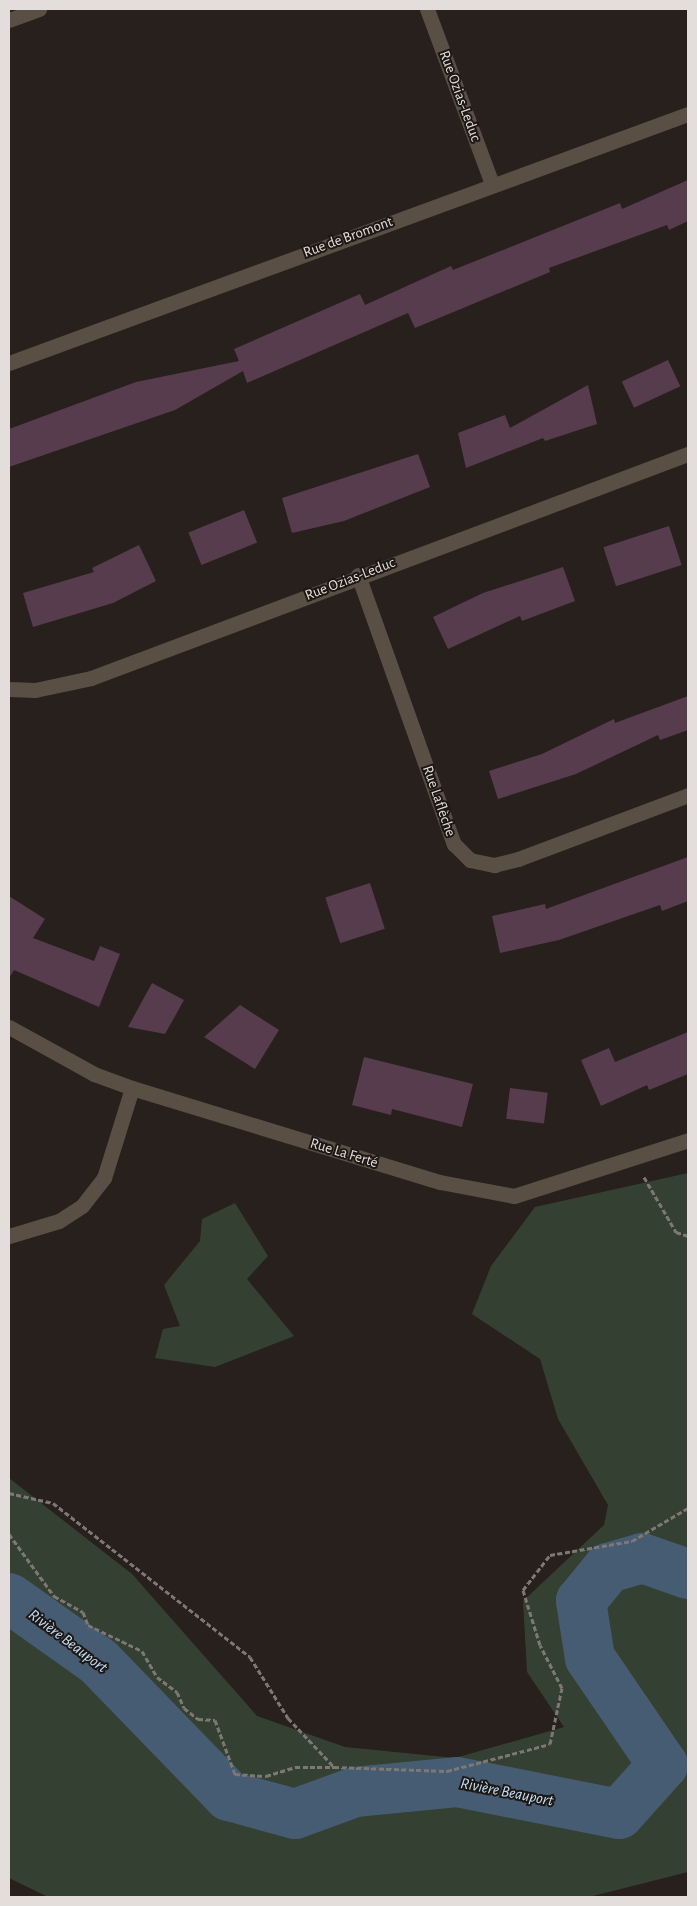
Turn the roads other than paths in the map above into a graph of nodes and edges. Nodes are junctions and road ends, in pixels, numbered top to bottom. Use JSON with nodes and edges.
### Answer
{"nodes":[{"id":1,"x":39,"y":9,"type":"edge"},
{"id":2,"x":427,"y":9,"type":"edge"},
{"id":3,"x":9,"y":20,"type":"edge"},
{"id":4,"x":688,"y":114,"type":"edge"},
{"id":5,"x":492,"y":184,"type":"junction"},
{"id":6,"x":9,"y":363,"type":"edge"},
{"id":7,"x":688,"y":454,"type":"edge"},
{"id":8,"x":358,"y":575,"type":"junction"},
{"id":9,"x":9,"y":689,"type":"edge"},
{"id":10,"x":688,"y":795,"type":"edge"},
{"id":11,"x":9,"y":1027,"type":"edge"},
{"id":12,"x":132,"y":1088,"type":"junction"},
{"id":13,"x":688,"y":1140,"type":"edge"},
{"id":14,"x":9,"y":1236,"type":"edge"}],
"edges":[{"from":1,"to":3,"type":"street"},
{"from":2,"to":5,"type":"street","name":"Rue Ozias-Leduc"},
{"from":4,"to":5,"type":"street","name":"Rue de Bromont"},
{"from":5,"to":6,"type":"street","name":"Rue de Bromont"},
{"from":7,"to":8,"type":"street","name":"Rue Ozias-Leduc"},
{"from":8,"to":9,"type":"street","name":"Rue Ozias-Leduc"},
{"from":8,"to":10,"type":"street","name":"Rue Laflèche"},
{"from":11,"to":12,"type":"street","name":"Rue La Ferté"},
{"from":12,"to":13,"type":"street","name":"Rue La Ferté"},
{"from":12,"to":14,"type":"street"}]}
